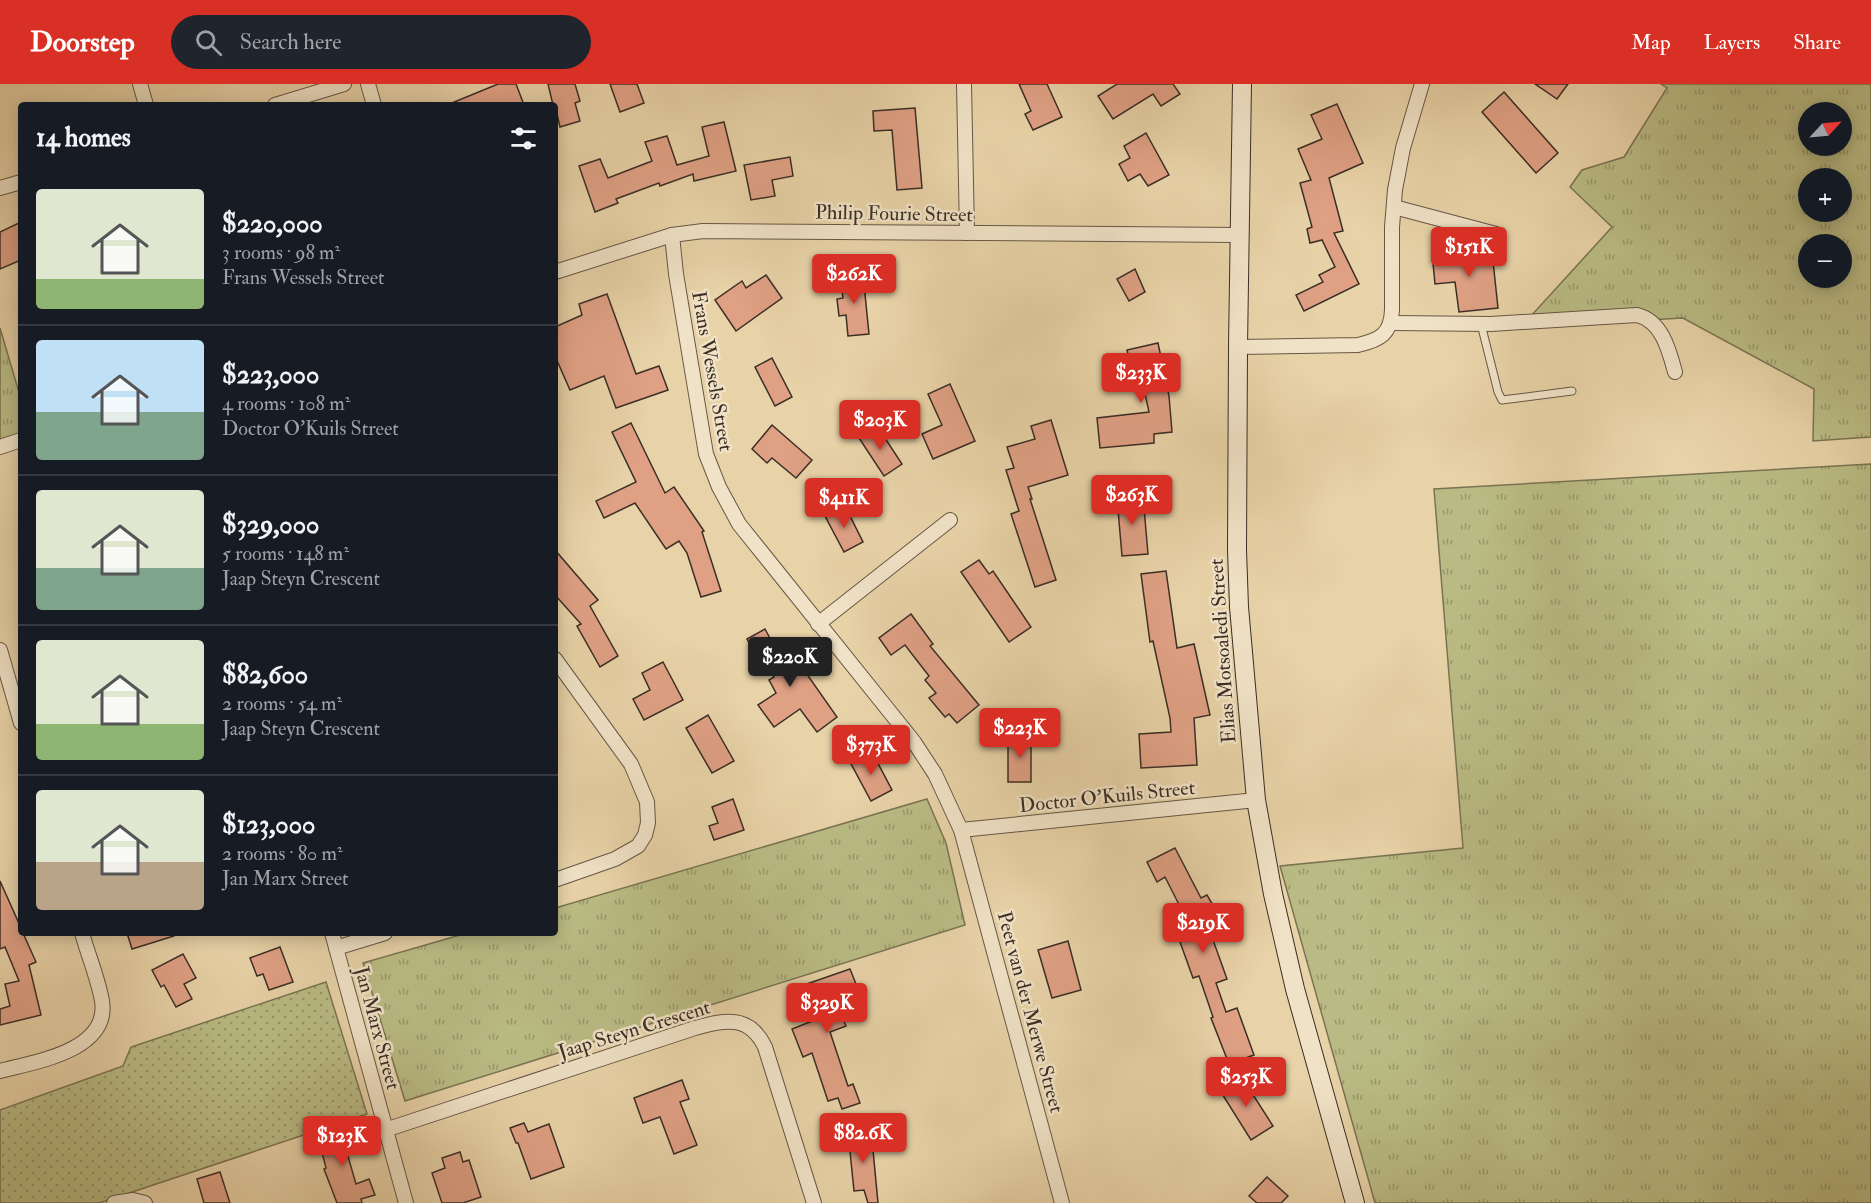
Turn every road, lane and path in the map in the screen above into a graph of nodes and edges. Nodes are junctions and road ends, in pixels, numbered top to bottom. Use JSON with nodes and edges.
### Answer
{"nodes":[{"id":1,"x":140,"y":84,"type":"edge"},
{"id":2,"x":344,"y":84,"type":"edge"},
{"id":3,"x":368,"y":84,"type":"edge"},
{"id":4,"x":964,"y":84,"type":"edge"},
{"id":5,"x":1242,"y":84,"type":"edge"},
{"id":6,"x":1422,"y":84,"type":"edge"},
{"id":7,"x":145,"y":102,"type":"edge"},
{"id":8,"x":285,"y":102,"type":"edge"},
{"id":9,"x":373,"y":102,"type":"edge"},
{"id":10,"x":18,"y":183,"type":"edge"},
{"id":11,"x":0,"y":188,"type":"edge"},
{"id":12,"x":1394,"y":207,"type":"junction"},
{"id":13,"x":967,"y":233,"type":"junction"},
{"id":14,"x":1496,"y":234,"type":"dead end"},
{"id":15,"x":672,"y":235,"type":"junction"},
{"id":16,"x":1239,"y":235,"type":"junction"},
{"id":17,"x":558,"y":271,"type":"edge"},
{"id":18,"x":1392,"y":323,"type":"junction"},
{"id":19,"x":1481,"y":324,"type":"junction"},
{"id":20,"x":1238,"y":347,"type":"junction"},
{"id":21,"x":1675,"y":372,"type":"dead end"},
{"id":22,"x":1572,"y":391,"type":"dead end"},
{"id":23,"x":18,"y":441,"type":"edge"},
{"id":24,"x":0,"y":447,"type":"edge"},
{"id":25,"x":950,"y":520,"type":"dead end"},
{"id":26,"x":818,"y":624,"type":"junction"},
{"id":27,"x":0,"y":650,"type":"edge"},
{"id":28,"x":558,"y":663,"type":"edge"},
{"id":29,"x":18,"y":713,"type":"edge"},
{"id":30,"x":1256,"y":800,"type":"junction"},
{"id":31,"x":961,"y":830,"type":"junction"},
{"id":32,"x":558,"y":879,"type":"edge"},
{"id":33,"x":83,"y":936,"type":"edge"},
{"id":34,"x":333,"y":936,"type":"edge"},
{"id":35,"x":376,"y":936,"type":"edge"},
{"id":36,"x":336,"y":948,"type":"junction"},
{"id":37,"x":0,"y":1071,"type":"edge"},
{"id":38,"x":385,"y":1130,"type":"junction"},
{"id":39,"x":114,"y":1203,"type":"edge"},
{"id":40,"x":145,"y":1203,"type":"edge"},
{"id":41,"x":406,"y":1203,"type":"edge"},
{"id":42,"x":814,"y":1203,"type":"edge"},
{"id":43,"x":1062,"y":1203,"type":"edge"},
{"id":44,"x":1355,"y":1203,"type":"edge"}],
"edges":[{"from":1,"to":7,"type":"street"},
{"from":2,"to":8,"type":"street"},
{"from":3,"to":9,"type":"street"},
{"from":4,"to":13,"type":"street"},
{"from":5,"to":16,"type":"street","name":"Elias Motsoaledi Street"},
{"from":6,"to":12,"type":"street"},
{"from":10,"to":11,"type":"street"},
{"from":12,"to":14,"type":"street"},
{"from":12,"to":18,"type":"street"},
{"from":13,"to":15,"type":"street","name":"Philip Fourie Street"},
{"from":13,"to":16,"type":"street","name":"Philip Fourie Street"},
{"from":15,"to":17,"type":"street","name":"Philip Fourie Street"},
{"from":15,"to":26,"type":"street","name":"Frans Wessels Street"},
{"from":16,"to":20,"type":"street","name":"Elias Motsoaledi Street"},
{"from":18,"to":19,"type":"street"},
{"from":18,"to":20,"type":"street"},
{"from":19,"to":21,"type":"street"},
{"from":19,"to":22,"type":"lane"},
{"from":20,"to":30,"type":"street","name":"Elias Motsoaledi Street"},
{"from":23,"to":24,"type":"street"},
{"from":25,"to":26,"type":"street"},
{"from":26,"to":31,"type":"street","name":"Frans Wessels Street"},
{"from":27,"to":29,"type":"street"},
{"from":28,"to":32,"type":"street"},
{"from":30,"to":31,"type":"street","name":"Doctor O'Kuils Street"},
{"from":30,"to":44,"type":"street","name":"Elias Motsoaledi Street"},
{"from":31,"to":43,"type":"street","name":"Peet van der Merwe Street"},
{"from":33,"to":37,"type":"street"},
{"from":34,"to":36,"type":"street","name":"Jan Marx Street"},
{"from":35,"to":36,"type":"street"},
{"from":36,"to":38,"type":"street","name":"Jan Marx Street"},
{"from":38,"to":41,"type":"street","name":"Jan Marx Street"},
{"from":38,"to":42,"type":"street","name":"Jaap Steyn Crescent"},
{"from":39,"to":40,"type":"street"}]}
